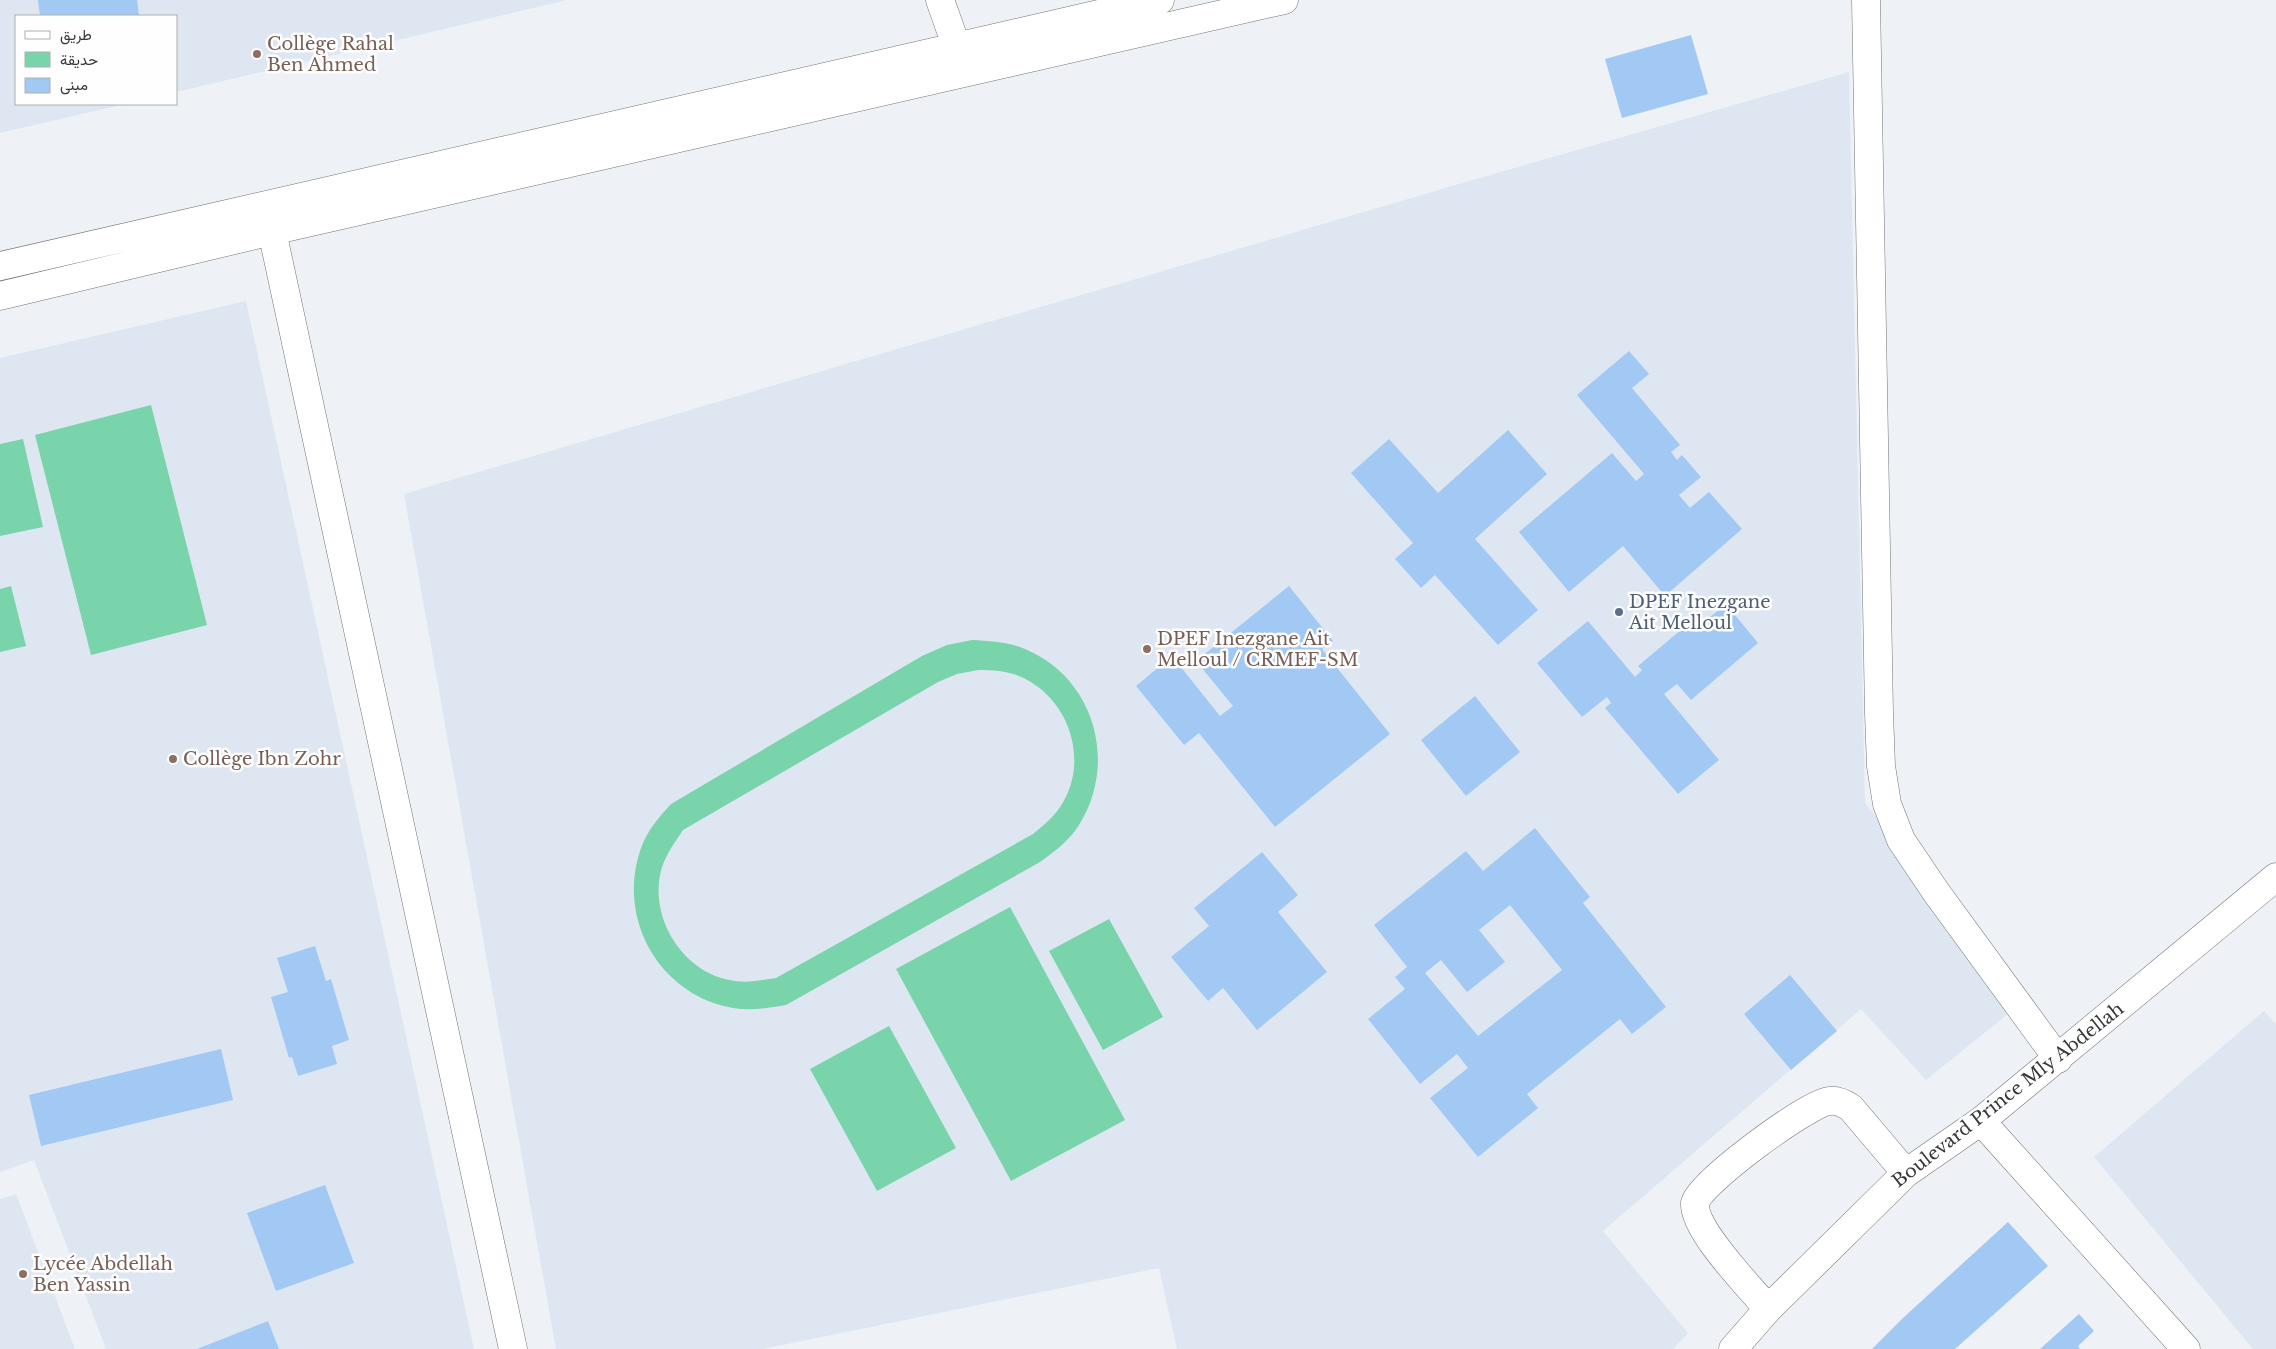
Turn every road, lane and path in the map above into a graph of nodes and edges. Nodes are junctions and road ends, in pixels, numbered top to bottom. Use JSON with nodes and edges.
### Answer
{"nodes":[{"id":1,"x":940,"y":0,"type":"edge"},
{"id":2,"x":1160,"y":0,"type":"edge"},
{"id":3,"x":1284,"y":0,"type":"edge"},
{"id":4,"x":1866,"y":0,"type":"edge"},
{"id":5,"x":1246,"y":4,"type":"edge"},
{"id":6,"x":956,"y":46,"type":"junction"},
{"id":7,"x":965,"y":73,"type":"junction"},
{"id":8,"x":272,"y":231,"type":"junction"},
{"id":9,"x":0,"y":266,"type":"edge"},
{"id":10,"x":0,"y":296,"type":"edge"},
{"id":11,"x":2276,"y":877,"type":"edge"},
{"id":12,"x":2058,"y":1058,"type":"junction"},
{"id":13,"x":1982,"y":1121,"type":"junction"},
{"id":14,"x":1906,"y":1172,"type":"junction"},
{"id":15,"x":1768,"y":1309,"type":"junction"},
{"id":16,"x":514,"y":1349,"type":"edge"},
{"id":17,"x":1733,"y":1349,"type":"edge"},
{"id":18,"x":2186,"y":1349,"type":"edge"}],
"edges":[{"from":1,"to":6,"type":"street"},
{"from":2,"to":6,"type":"street"},
{"from":3,"to":5,"type":"street"},
{"from":4,"to":12,"type":"street"},
{"from":5,"to":7,"type":"street"},
{"from":6,"to":7,"type":"street"},
{"from":6,"to":9,"type":"street"},
{"from":7,"to":8,"type":"street"},
{"from":8,"to":10,"type":"street"},
{"from":8,"to":16,"type":"street"},
{"from":11,"to":12,"type":"street","name":"Boulevard Prince Mly Abdellah"},
{"from":12,"to":13,"type":"street","name":"Boulevard Prince Mly Abdellah"},
{"from":13,"to":14,"type":"street","name":"Boulevard Prince Mly Abdellah"},
{"from":13,"to":18,"type":"street"},
{"from":14,"to":15,"type":"street","name":"Boulevard Prince Mly Abdellah"},
{"from":14,"to":15,"type":"street"},
{"from":15,"to":17,"type":"street","name":"Boulevard Prince Mly Abdellah"}]}
